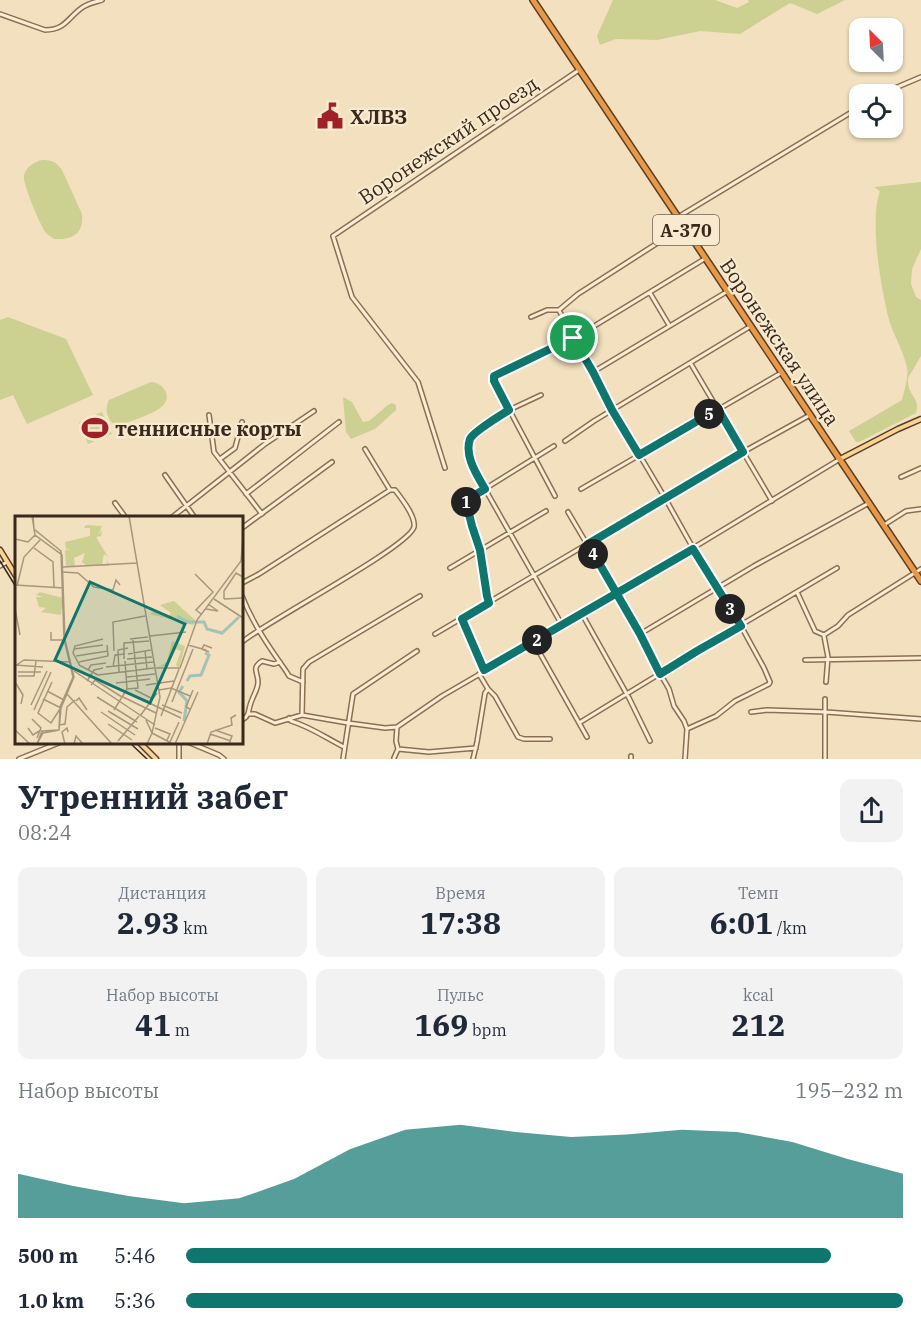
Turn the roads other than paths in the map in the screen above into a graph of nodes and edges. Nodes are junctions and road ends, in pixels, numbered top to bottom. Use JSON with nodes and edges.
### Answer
{"nodes":[{"id":1,"x":102,"y":0,"type":"edge"},
{"id":2,"x":533,"y":0,"type":"edge"},
{"id":3,"x":0,"y":14,"type":"edge"},
{"id":4,"x":579,"y":70,"type":"junction"},
{"id":5,"x":921,"y":76,"type":"edge"},
{"id":6,"x":903,"y":84,"type":"edge"},
{"id":7,"x":849,"y":114,"type":"edge"},
{"id":8,"x":678,"y":217,"type":"junction"},
{"id":9,"x":684,"y":226,"type":"junction"},
{"id":10,"x":706,"y":258,"type":"junction"},
{"id":11,"x":728,"y":291,"type":"junction"},
{"id":12,"x":650,"y":293,"type":"junction"},
{"id":13,"x":559,"y":310,"type":"junction"},
{"id":14,"x":531,"y":317,"type":"dead end"},
{"id":15,"x":669,"y":326,"type":"junction"},
{"id":16,"x":751,"y":326,"type":"junction"},
{"id":17,"x":573,"y":338,"type":"junction"},
{"id":18,"x":690,"y":364,"type":"junction"},
{"id":19,"x":593,"y":372,"type":"junction"},
{"id":20,"x":783,"y":373,"type":"junction"},
{"id":21,"x":541,"y":395,"type":"dead end"},
{"id":22,"x":718,"y":409,"type":"junction"},
{"id":23,"x":509,"y":410,"type":"junction"},
{"id":24,"x":612,"y":410,"type":"junction"},
{"id":25,"x":314,"y":411,"type":"dead end"},
{"id":26,"x":208,"y":415,"type":"dead end"},
{"id":27,"x":810,"y":415,"type":"junction"},
{"id":28,"x":921,"y":419,"type":"edge"},
{"id":29,"x":242,"y":422,"type":"dead end"},
{"id":30,"x":339,"y":422,"type":"dead end"},
{"id":31,"x":565,"y":441,"type":"dead end"},
{"id":32,"x":554,"y":446,"type":"dead end"},
{"id":33,"x":365,"y":449,"type":"dead end"},
{"id":34,"x":743,"y":452,"type":"junction"},
{"id":35,"x":639,"y":455,"type":"junction"},
{"id":36,"x":535,"y":458,"type":"junction"},
{"id":37,"x":220,"y":459,"type":"junction"},
{"id":38,"x":840,"y":459,"type":"junction"},
{"id":39,"x":332,"y":462,"type":"dead end"},
{"id":40,"x":445,"y":468,"type":"dead end"},
{"id":41,"x":921,"y":468,"type":"edge"},
{"id":42,"x":229,"y":472,"type":"junction"},
{"id":43,"x":165,"y":475,"type":"dead end"},
{"id":44,"x":901,"y":477,"type":"dead end"},
{"id":45,"x":485,"y":489,"type":"junction"},
{"id":46,"x":581,"y":489,"type":"dead end"},
{"id":47,"x":390,"y":490,"type":"junction"},
{"id":48,"x":246,"y":494,"type":"junction"},
{"id":49,"x":555,"y":496,"type":"dead end"},
{"id":50,"x":665,"y":498,"type":"junction"},
{"id":51,"x":772,"y":501,"type":"junction"},
{"id":52,"x":115,"y":503,"type":"dead end"},
{"id":53,"x":868,"y":503,"type":"junction"},
{"id":54,"x":187,"y":506,"type":"junction"},
{"id":55,"x":921,"y":509,"type":"edge"},
{"id":56,"x":546,"y":511,"type":"dead end"},
{"id":57,"x":568,"y":512,"type":"dead end"},
{"id":58,"x":262,"y":514,"type":"junction"},
{"id":59,"x":125,"y":516,"type":"edge"},
{"id":60,"x":174,"y":516,"type":"edge"},
{"id":61,"x":194,"y":516,"type":"edge"},
{"id":62,"x":884,"y":525,"type":"junction"},
{"id":63,"x":243,"y":527,"type":"edge"},
{"id":64,"x":510,"y":532,"type":"junction"},
{"id":65,"x":588,"y":544,"type":"junction"},
{"id":66,"x":693,"y":549,"type":"junction"},
{"id":67,"x":0,"y":550,"type":"edge"},
{"id":68,"x":480,"y":550,"type":"junction"},
{"id":69,"x":7,"y":562,"type":"junction"},
{"id":70,"x":0,"y":566,"type":"edge"},
{"id":71,"x":450,"y":568,"type":"dead end"},
{"id":72,"x":837,"y":568,"type":"dead end"},
{"id":73,"x":918,"y":571,"type":"edge"},
{"id":74,"x":15,"y":574,"type":"edge"},
{"id":75,"x":535,"y":576,"type":"junction"},
{"id":76,"x":921,"y":581,"type":"edge"},
{"id":77,"x":243,"y":583,"type":"edge"},
{"id":78,"x":718,"y":588,"type":"junction"},
{"id":79,"x":797,"y":592,"type":"junction"},
{"id":80,"x":616,"y":594,"type":"junction"},
{"id":81,"x":420,"y":596,"type":"dead end"},
{"id":82,"x":243,"y":599,"type":"edge"},
{"id":83,"x":489,"y":603,"type":"junction"},
{"id":84,"x":582,"y":614,"type":"junction"},
{"id":85,"x":462,"y":619,"type":"junction"},
{"id":86,"x":562,"y":625,"type":"junction"},
{"id":87,"x":741,"y":626,"type":"junction"},
{"id":88,"x":258,"y":631,"type":"junction"},
{"id":89,"x":435,"y":634,"type":"dead end"},
{"id":90,"x":640,"y":634,"type":"junction"},
{"id":91,"x":824,"y":635,"type":"junction"},
{"id":92,"x":243,"y":641,"type":"edge"},
{"id":93,"x":533,"y":641,"type":"junction"},
{"id":94,"x":417,"y":651,"type":"dead end"},
{"id":95,"x":921,"y":658,"type":"edge"},
{"id":96,"x":805,"y":660,"type":"dead end"},
{"id":97,"x":827,"y":660,"type":"junction"},
{"id":98,"x":280,"y":662,"type":"junction"},
{"id":99,"x":484,"y":670,"type":"junction"},
{"id":100,"x":479,"y":674,"type":"junction"},
{"id":101,"x":660,"y":674,"type":"junction"},
{"id":102,"x":303,"y":682,"type":"junction"},
{"id":103,"x":826,"y":682,"type":"dead end"},
{"id":104,"x":488,"y":690,"type":"junction"},
{"id":105,"x":627,"y":694,"type":"junction"},
{"id":106,"x":825,"y":699,"type":"dead end"},
{"id":107,"x":751,"y":712,"type":"dead end"},
{"id":108,"x":826,"y":712,"type":"junction"},
{"id":109,"x":248,"y":714,"type":"junction"},
{"id":110,"x":302,"y":715,"type":"junction"},
{"id":111,"x":289,"y":718,"type":"junction"},
{"id":112,"x":243,"y":719,"type":"edge"},
{"id":113,"x":921,"y":719,"type":"edge"},
{"id":114,"x":348,"y":723,"type":"junction"},
{"id":115,"x":579,"y":723,"type":"junction"},
{"id":116,"x":397,"y":727,"type":"junction"},
{"id":117,"x":687,"y":729,"type":"junction"},
{"id":118,"x":587,"y":737,"type":"dead end"},
{"id":119,"x":550,"y":740,"type":"dead end"},
{"id":120,"x":650,"y":741,"type":"dead end"},
{"id":121,"x":56,"y":744,"type":"edge"},
{"id":122,"x":141,"y":744,"type":"edge"},
{"id":123,"x":179,"y":744,"type":"edge"},
{"id":124,"x":193,"y":744,"type":"edge"},
{"id":125,"x":345,"y":747,"type":"junction"},
{"id":126,"x":476,"y":748,"type":"junction"},
{"id":127,"x":398,"y":749,"type":"junction"},
{"id":128,"x":394,"y":758,"type":"edge"},
{"id":129,"x":19,"y":759,"type":"edge"},
{"id":130,"x":156,"y":759,"type":"edge"},
{"id":131,"x":178,"y":759,"type":"edge"},
{"id":132,"x":224,"y":759,"type":"edge"},
{"id":133,"x":343,"y":759,"type":"edge"},
{"id":134,"x":473,"y":759,"type":"edge"},
{"id":135,"x":686,"y":759,"type":"edge"},
{"id":136,"x":825,"y":759,"type":"edge"}],
"edges":[{"from":1,"to":3,"type":"street"},
{"from":2,"to":4,"type":"highway","name":"Воронежская улица","number":"А-370"},
{"from":4,"to":8,"type":"highway","name":"Воронежская улица","number":"А-370"},
{"from":4,"to":40,"type":"street","name":"Воронежский проезд"},
{"from":5,"to":6,"type":"street"},
{"from":7,"to":8,"type":"street"},
{"from":8,"to":9,"type":"highway","name":"Воронежская улица","number":"А-370"},
{"from":9,"to":10,"type":"highway","name":"Воронежская улица","number":"А-370"},
{"from":9,"to":13,"type":"street"},
{"from":10,"to":11,"type":"highway","name":"Воронежская улица","number":"А-370"},
{"from":10,"to":12,"type":"street"},
{"from":11,"to":15,"type":"street"},
{"from":11,"to":16,"type":"highway","name":"Воронежская улица","number":"А-370"},
{"from":12,"to":15,"type":"street"},
{"from":12,"to":17,"type":"street"},
{"from":13,"to":14,"type":"street"},
{"from":13,"to":17,"type":"street"},
{"from":15,"to":19,"type":"street"},
{"from":16,"to":18,"type":"street"},
{"from":16,"to":20,"type":"highway","name":"Воронежская улица","number":"А-370"},
{"from":17,"to":19,"type":"street"},
{"from":17,"to":23,"type":"street"},
{"from":18,"to":22,"type":"street"},
{"from":18,"to":24,"type":"street"},
{"from":19,"to":24,"type":"street"},
{"from":20,"to":22,"type":"street"},
{"from":20,"to":27,"type":"highway","name":"Воронежская улица","number":"А-370"},
{"from":21,"to":23,"type":"street"},
{"from":22,"to":34,"type":"street"},
{"from":22,"to":35,"type":"street"},
{"from":23,"to":36,"type":"street"},
{"from":23,"to":45,"type":"street"},
{"from":24,"to":31,"type":"street"},
{"from":24,"to":35,"type":"street"},
{"from":25,"to":42,"type":"street"},
{"from":26,"to":37,"type":"street"},
{"from":27,"to":34,"type":"street"},
{"from":27,"to":38,"type":"highway","name":"Воронежская улица","number":"А-370"},
{"from":28,"to":38,"type":"main road"},
{"from":29,"to":37,"type":"street"},
{"from":30,"to":48,"type":"street"},
{"from":32,"to":36,"type":"street"},
{"from":33,"to":47,"type":"street"},
{"from":34,"to":50,"type":"street"},
{"from":34,"to":51,"type":"street"},
{"from":35,"to":46,"type":"street"},
{"from":35,"to":50,"type":"street"},
{"from":36,"to":45,"type":"street"},
{"from":36,"to":49,"type":"street"},
{"from":37,"to":42,"type":"street"},
{"from":38,"to":51,"type":"street"},
{"from":38,"to":53,"type":"highway","name":"Воронежская улица","number":"А-370"},
{"from":39,"to":58,"type":"street"},
{"from":41,"to":44,"type":"street"},
{"from":42,"to":48,"type":"street"},
{"from":42,"to":54,"type":"street"},
{"from":43,"to":54,"type":"street"},
{"from":45,"to":64,"type":"street"},
{"from":45,"to":68,"type":"street"},
{"from":47,"to":77,"type":"street"},
{"from":47,"to":88,"type":"street"},
{"from":48,"to":58,"type":"street"},
{"from":50,"to":65,"type":"street"},
{"from":50,"to":66,"type":"street"},
{"from":51,"to":66,"type":"street"},
{"from":52,"to":59,"type":"street"},
{"from":53,"to":62,"type":"highway","name":"Воронежская улица","number":"А-370"},
{"from":53,"to":78,"type":"street"},
{"from":54,"to":60,"type":"street"},
{"from":54,"to":61,"type":"street"},
{"from":55,"to":62,"type":"street"},
{"from":56,"to":64,"type":"street"},
{"from":57,"to":65,"type":"street"},
{"from":58,"to":63,"type":"street"},
{"from":62,"to":73,"type":"highway","name":"Воронежская улица","number":"А-370"},
{"from":64,"to":68,"type":"street"},
{"from":64,"to":75,"type":"street"},
{"from":65,"to":75,"type":"street"},
{"from":65,"to":80,"type":"street"},
{"from":66,"to":78,"type":"street"},
{"from":66,"to":80,"type":"street"},
{"from":67,"to":69,"type":"main road"},
{"from":68,"to":71,"type":"street"},
{"from":68,"to":83,"type":"street"},
{"from":69,"to":70,"type":"street"},
{"from":69,"to":74,"type":"main road"},
{"from":72,"to":79,"type":"street"},
{"from":73,"to":76,"type":"highway","name":"Воронежская улица","number":"А-370"},
{"from":73,"to":91,"type":"street"},
{"from":75,"to":83,"type":"street"},
{"from":75,"to":86,"type":"street"},
{"from":78,"to":87,"type":"street"},
{"from":78,"to":90,"type":"street"},
{"from":79,"to":87,"type":"street"},
{"from":79,"to":91,"type":"street"},
{"from":80,"to":84,"type":"street"},
{"from":80,"to":90,"type":"street"},
{"from":81,"to":102,"type":"street"},
{"from":82,"to":88,"type":"street"},
{"from":83,"to":85,"type":"street"},
{"from":84,"to":86,"type":"street"},
{"from":84,"to":105,"type":"street"},
{"from":85,"to":89,"type":"street"},
{"from":85,"to":99,"type":"street"},
{"from":86,"to":93,"type":"street"},
{"from":87,"to":101,"type":"street"},
{"from":87,"to":117,"type":"street"},
{"from":88,"to":92,"type":"street"},
{"from":88,"to":98,"type":"street"},
{"from":90,"to":101,"type":"street"},
{"from":91,"to":97,"type":"street"},
{"from":93,"to":99,"type":"street"},
{"from":93,"to":115,"type":"street"},
{"from":94,"to":114,"type":"street"},
{"from":95,"to":97,"type":"street"},
{"from":96,"to":97,"type":"street"},
{"from":97,"to":103,"type":"street"},
{"from":98,"to":102,"type":"street"},
{"from":98,"to":109,"type":"street"},
{"from":99,"to":100,"type":"street"},
{"from":100,"to":104,"type":"street"},
{"from":100,"to":116,"type":"street"},
{"from":101,"to":105,"type":"street"},
{"from":101,"to":117,"type":"street"},
{"from":102,"to":110,"type":"street"},
{"from":104,"to":119,"type":"street"},
{"from":104,"to":126,"type":"street"},
{"from":105,"to":115,"type":"street"},
{"from":105,"to":120,"type":"street"},
{"from":106,"to":108,"type":"street"},
{"from":107,"to":108,"type":"street"},
{"from":108,"to":113,"type":"street"},
{"from":108,"to":136,"type":"street"},
{"from":109,"to":111,"type":"street"},
{"from":109,"to":112,"type":"street"},
{"from":110,"to":111,"type":"street"},
{"from":110,"to":114,"type":"street"},
{"from":111,"to":125,"type":"street"},
{"from":114,"to":116,"type":"street"},
{"from":114,"to":125,"type":"street"},
{"from":115,"to":118,"type":"street"},
{"from":116,"to":127,"type":"street"},
{"from":117,"to":135,"type":"street"},
{"from":121,"to":129,"type":"street"},
{"from":122,"to":130,"type":"main road"},
{"from":123,"to":131,"type":"street"},
{"from":124,"to":132,"type":"street"},
{"from":125,"to":133,"type":"street"},
{"from":126,"to":127,"type":"street"},
{"from":126,"to":134,"type":"street"},
{"from":127,"to":128,"type":"street"}]}
